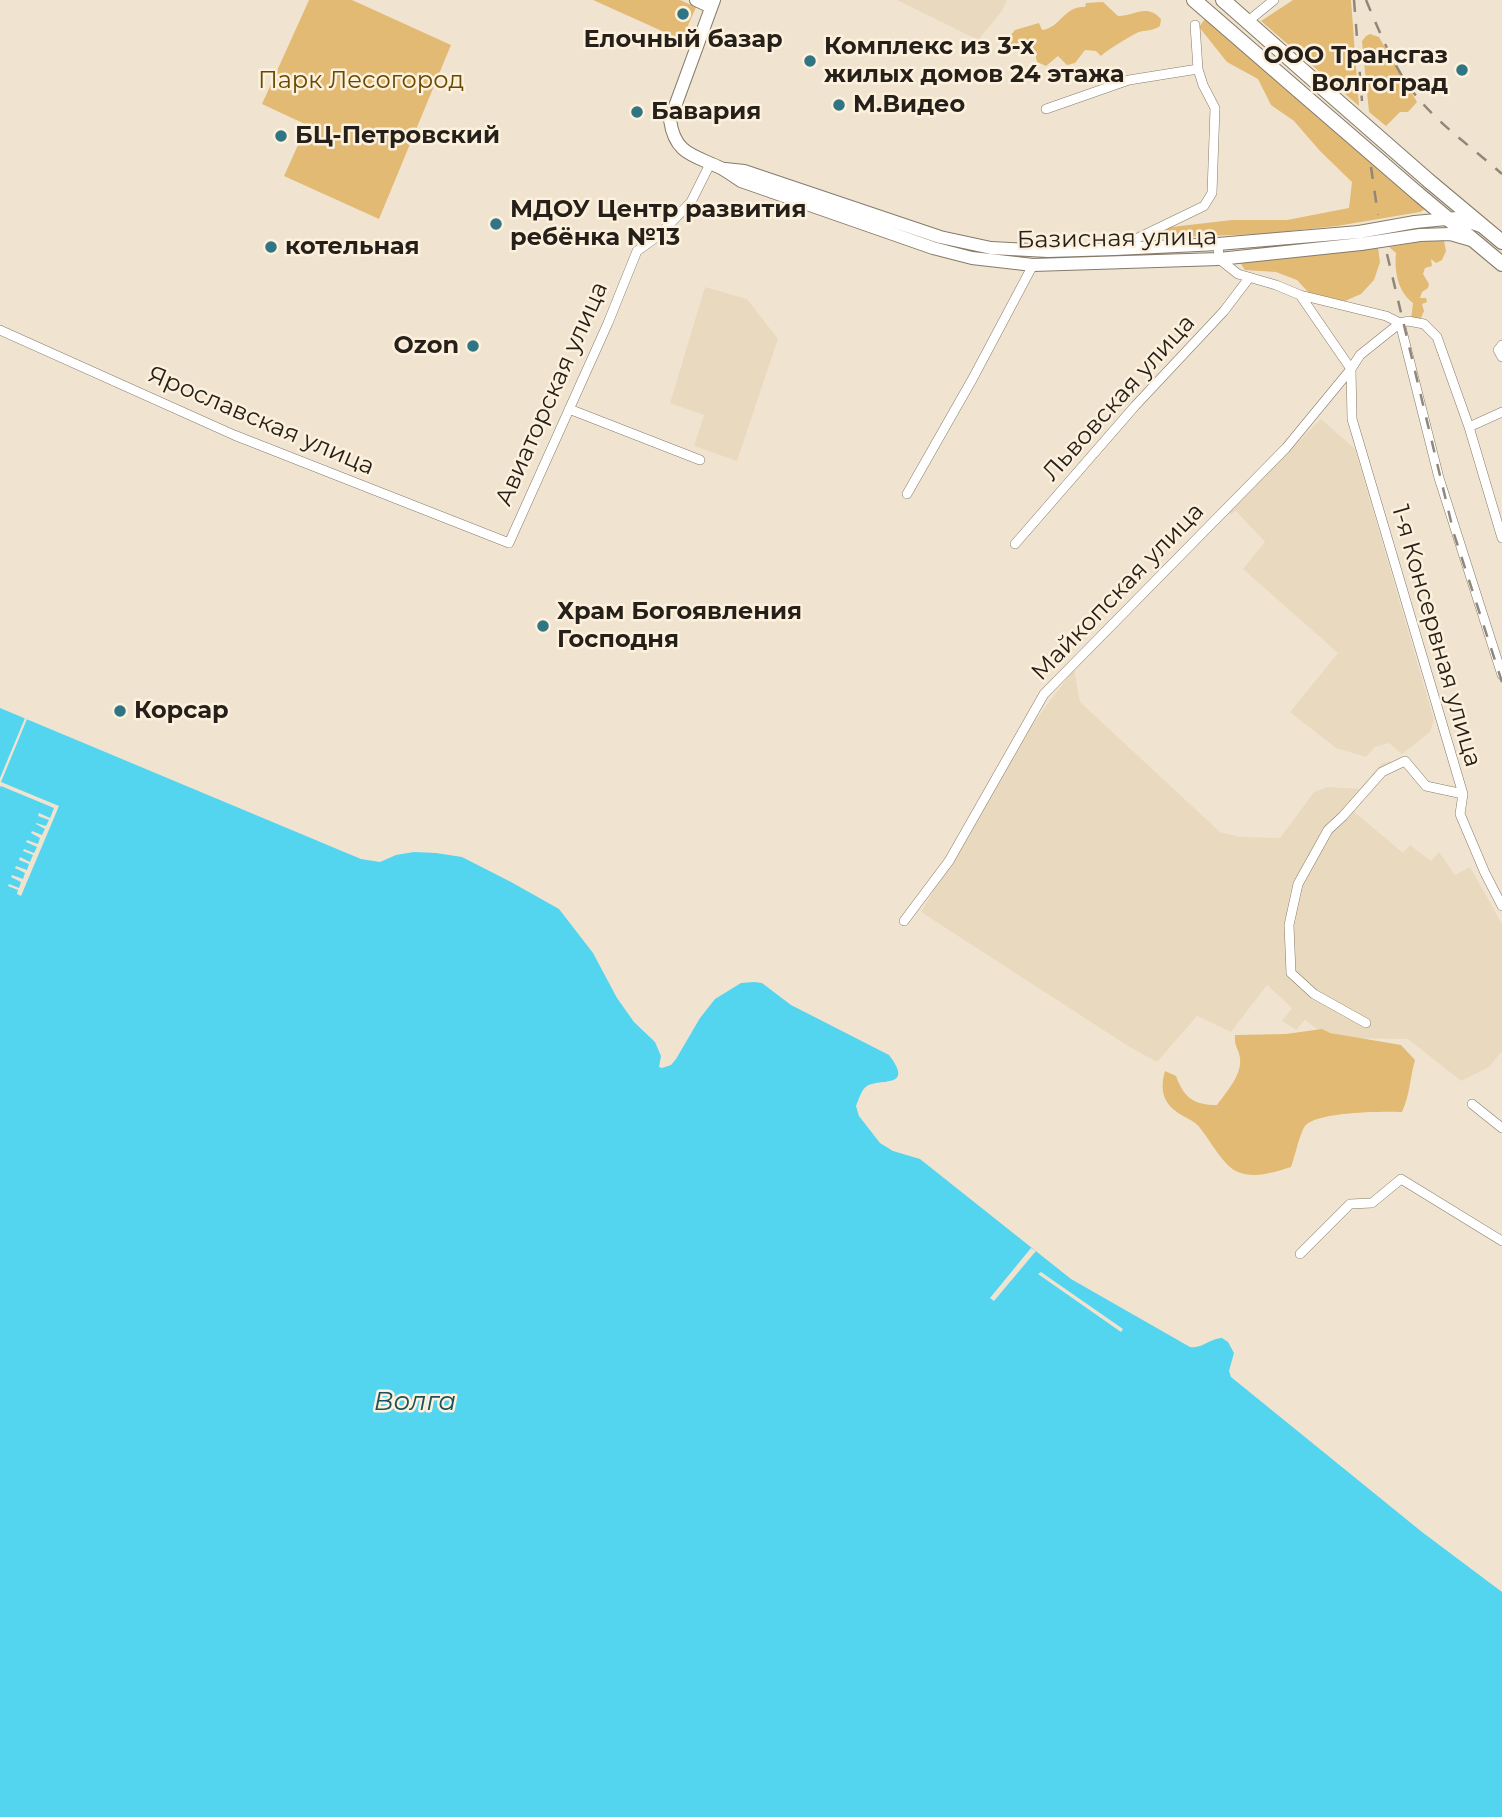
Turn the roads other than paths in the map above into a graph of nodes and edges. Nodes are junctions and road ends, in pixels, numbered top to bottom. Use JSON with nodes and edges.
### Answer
{"nodes":[{"id":1,"x":696,"y":0,"type":"edge"},
{"id":2,"x":1194,"y":0,"type":"edge"},
{"id":3,"x":1223,"y":0,"type":"edge"},
{"id":4,"x":1275,"y":0,"type":"edge"},
{"id":5,"x":713,"y":4,"type":"edge"},
{"id":6,"x":1247,"y":22,"type":"junction"},
{"id":7,"x":1195,"y":25,"type":"dead end"},
{"id":8,"x":1198,"y":69,"type":"junction"},
{"id":9,"x":1046,"y":109,"type":"dead end"},
{"id":10,"x":716,"y":166,"type":"junction"},
{"id":11,"x":1430,"y":204,"type":"junction"},
{"id":12,"x":1456,"y":221,"type":"junction"},
{"id":13,"x":1419,"y":222,"type":"junction"},
{"id":14,"x":1360,"y":238,"type":"junction"},
{"id":15,"x":1502,"y":242,"type":"edge"},
{"id":16,"x":1218,"y":244,"type":"junction"},
{"id":17,"x":1115,"y":249,"type":"junction"},
{"id":18,"x":1219,"y":258,"type":"junction"},
{"id":19,"x":1502,"y":264,"type":"edge"},
{"id":20,"x":1033,"y":265,"type":"junction"},
{"id":21,"x":1249,"y":278,"type":"junction"},
{"id":22,"x":1300,"y":295,"type":"junction"},
{"id":23,"x":1401,"y":323,"type":"junction"},
{"id":24,"x":0,"y":330,"type":"edge"},
{"id":25,"x":1351,"y":369,"type":"junction"},
{"id":26,"x":569,"y":409,"type":"junction"},
{"id":27,"x":1502,"y":412,"type":"edge"},
{"id":28,"x":1469,"y":427,"type":"junction"},
{"id":29,"x":700,"y":460,"type":"dead end"},
{"id":30,"x":908,"y":494,"type":"dead end"},
{"id":31,"x":1502,"y":538,"type":"edge"},
{"id":32,"x":509,"y":543,"type":"joint"},
{"id":33,"x":1015,"y":544,"type":"dead end"},
{"id":34,"x":1502,"y":675,"type":"edge"},
{"id":35,"x":1463,"y":794,"type":"junction"},
{"id":36,"x":1502,"y":906,"type":"edge"},
{"id":37,"x":904,"y":921,"type":"dead end"},
{"id":38,"x":1366,"y":1023,"type":"dead end"},
{"id":39,"x":1472,"y":1104,"type":"dead end"},
{"id":40,"x":1502,"y":1128,"type":"edge"},
{"id":41,"x":1502,"y":1241,"type":"edge"},
{"id":42,"x":1300,"y":1254,"type":"dead end"}],
"edges":[{"from":1,"to":5,"type":"street"},
{"from":2,"to":11,"type":"main road","bridge":true},
{"from":3,"to":6,"type":"main road"},
{"from":4,"to":6,"type":"street"},
{"from":5,"to":10,"type":"street","name":"Базисная улица"},
{"from":6,"to":12,"type":"main road","bridge":true},
{"from":7,"to":8,"type":"street"},
{"from":8,"to":9,"type":"street"},
{"from":8,"to":17,"type":"street"},
{"from":10,"to":17,"type":"street","name":"Базисная улица"},
{"from":10,"to":20,"type":"street","name":"Базисная улица"},
{"from":10,"to":26,"type":"street","name":"Авиаторская улица"},
{"from":11,"to":12,"type":"main road"},
{"from":11,"to":13,"type":"street"},
{"from":12,"to":13,"type":"street"},
{"from":12,"to":14,"type":"street","bridge":true},
{"from":12,"to":15,"type":"main road"},
{"from":12,"to":19,"type":"main road"},
{"from":13,"to":14,"type":"street","bridge":true},
{"from":14,"to":16,"type":"street","name":"Базисная улица"},
{"from":14,"to":18,"type":"street","name":"Базисная улица"},
{"from":16,"to":17,"type":"street","name":"Базисная улица"},
{"from":16,"to":18,"type":"street"},
{"from":18,"to":20,"type":"street","name":"Базисная улица"},
{"from":18,"to":21,"type":"street"},
{"from":20,"to":30,"type":"street"},
{"from":21,"to":22,"type":"street"},
{"from":21,"to":33,"type":"street","name":"Львовская улица"},
{"from":22,"to":23,"type":"street"},
{"from":22,"to":25,"type":"street"},
{"from":23,"to":25,"type":"street","name":"Майкопская улица"},
{"from":23,"to":28,"type":"street"},
{"from":23,"to":34,"type":"street"},
{"from":24,"to":32,"type":"street","name":"Ярославская улица"},
{"from":25,"to":35,"type":"street","name":"1-я Консервная улица"},
{"from":25,"to":37,"type":"street","name":"Майкопская улица"},
{"from":26,"to":29,"type":"street"},
{"from":26,"to":32,"type":"street","name":"Авиаторская улица"},
{"from":27,"to":28,"type":"street"},
{"from":28,"to":31,"type":"street"},
{"from":35,"to":36,"type":"street","name":"1-я Консервная улица"},
{"from":35,"to":38,"type":"street"},
{"from":39,"to":40,"type":"street"},
{"from":41,"to":42,"type":"street"}]}
